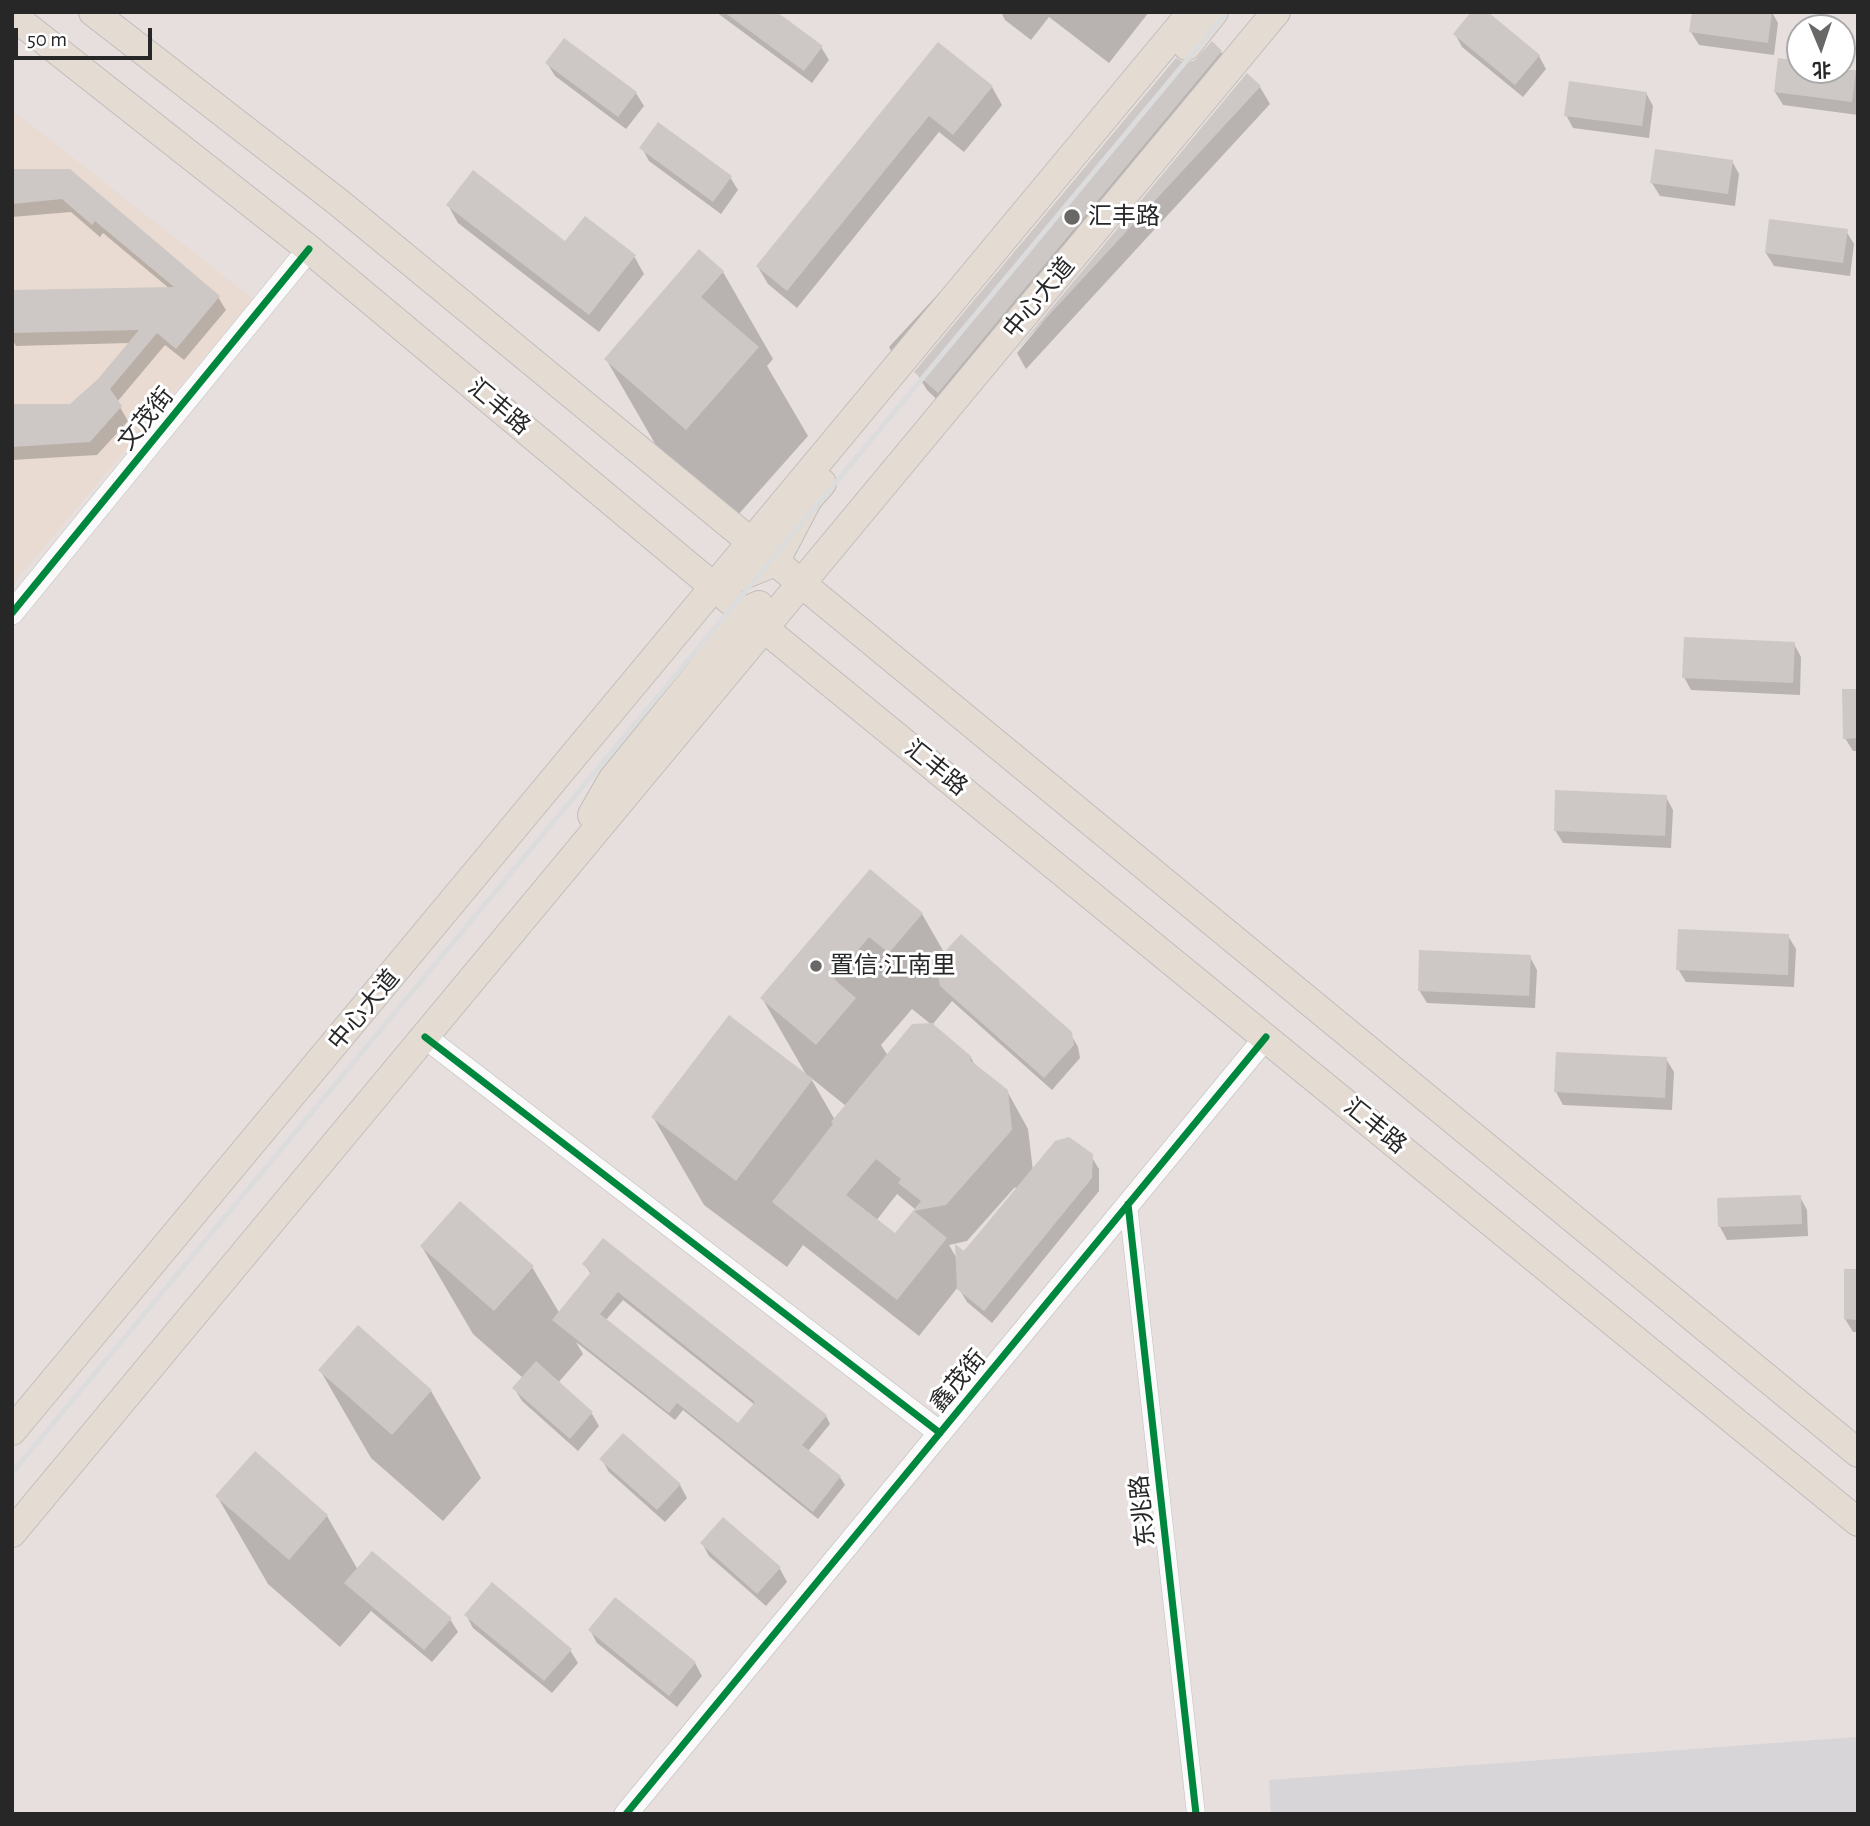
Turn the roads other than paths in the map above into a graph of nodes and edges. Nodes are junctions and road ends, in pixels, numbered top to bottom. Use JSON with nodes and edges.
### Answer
{"nodes":[{"id":1,"x":93,"y":12,"type":"edge"},
{"id":2,"x":1192,"y":12,"type":"edge"},
{"id":3,"x":1214,"y":12,"type":"edge"},
{"id":4,"x":1264,"y":12,"type":"edge"},
{"id":5,"x":1276,"y":12,"type":"edge"},
{"id":6,"x":12,"y":15,"type":"edge"},
{"id":7,"x":309,"y":249,"type":"junction"},
{"id":8,"x":808,"y":499,"type":"junction"},
{"id":9,"x":751,"y":543,"type":"junction"},
{"id":10,"x":828,"y":551,"type":"junction"},
{"id":11,"x":775,"y":562,"type":"junction"},
{"id":12,"x":802,"y":583,"type":"junction"},
{"id":13,"x":715,"y":587,"type":"junction"},
{"id":14,"x":12,"y":613,"type":"edge"},
{"id":15,"x":754,"y":620,"type":"junction"},
{"id":16,"x":662,"y":651,"type":"junction"},
{"id":17,"x":698,"y":674,"type":"junction"},
{"id":18,"x":551,"y":885,"type":"junction"},
{"id":19,"x":425,"y":1037,"type":"junction"},
{"id":20,"x":1266,"y":1037,"type":"junction"},
{"id":21,"x":1129,"y":1204,"type":"junction"},
{"id":22,"x":16,"y":1419,"type":"edge"},
{"id":23,"x":940,"y":1433,"type":"junction"},
{"id":24,"x":1858,"y":1453,"type":"edge"},
{"id":25,"x":1858,"y":1522,"type":"edge"},
{"id":26,"x":12,"y":1533,"type":"edge"},
{"id":27,"x":626,"y":1814,"type":"edge"},
{"id":28,"x":1196,"y":1814,"type":"edge"}],
"edges":[{"from":1,"to":9,"type":"main road"},
{"from":2,"to":9,"type":"main road","name":"中心大道"},
{"from":3,"to":8,"type":"main road","name":"中心大道"},
{"from":4,"to":10,"type":"main road","name":"中心大道"},
{"from":5,"to":10,"type":"main road","name":"中心大道"},
{"from":6,"to":7,"type":"main road","name":"汇丰路"},
{"from":7,"to":13,"type":"main road","name":"汇丰路"},
{"from":7,"to":14,"type":"street","name":"文茂街"},
{"from":8,"to":9,"type":"main road","name":"中心大道"},
{"from":8,"to":11,"type":"main road","name":"中心大道"},
{"from":9,"to":11,"type":"main road"},
{"from":9,"to":13,"type":"main road","name":"中心大道"},
{"from":10,"to":12,"type":"main road","name":"中心大道"},
{"from":11,"to":12,"type":"main road"},
{"from":11,"to":13,"type":"main road","name":"中心大道"},
{"from":12,"to":15,"type":"main road","name":"中心大道"},
{"from":12,"to":24,"type":"main road"},
{"from":13,"to":15,"type":"main road","name":"汇丰路"},
{"from":13,"to":16,"type":"main road","name":"中心大道"},
{"from":15,"to":17,"type":"main road","name":"中心大道"},
{"from":15,"to":18,"type":"main road","name":"中心大道"},
{"from":15,"to":20,"type":"main road","name":"汇丰路"},
{"from":16,"to":17,"type":"main road"},
{"from":16,"to":22,"type":"main road","name":"中心大道"},
{"from":17,"to":18,"type":"main road","name":"中心大道"},
{"from":18,"to":19,"type":"main road","name":"中心大道"},
{"from":19,"to":23,"type":"street"},
{"from":19,"to":26,"type":"main road","name":"中心大道"},
{"from":20,"to":21,"type":"street","name":"鑫茂街"},
{"from":20,"to":25,"type":"main road","name":"汇丰路"},
{"from":21,"to":23,"type":"street","name":"鑫茂街"},
{"from":21,"to":28,"type":"street","name":"东兆路"},
{"from":23,"to":27,"type":"street","name":"鑫茂街"}]}
